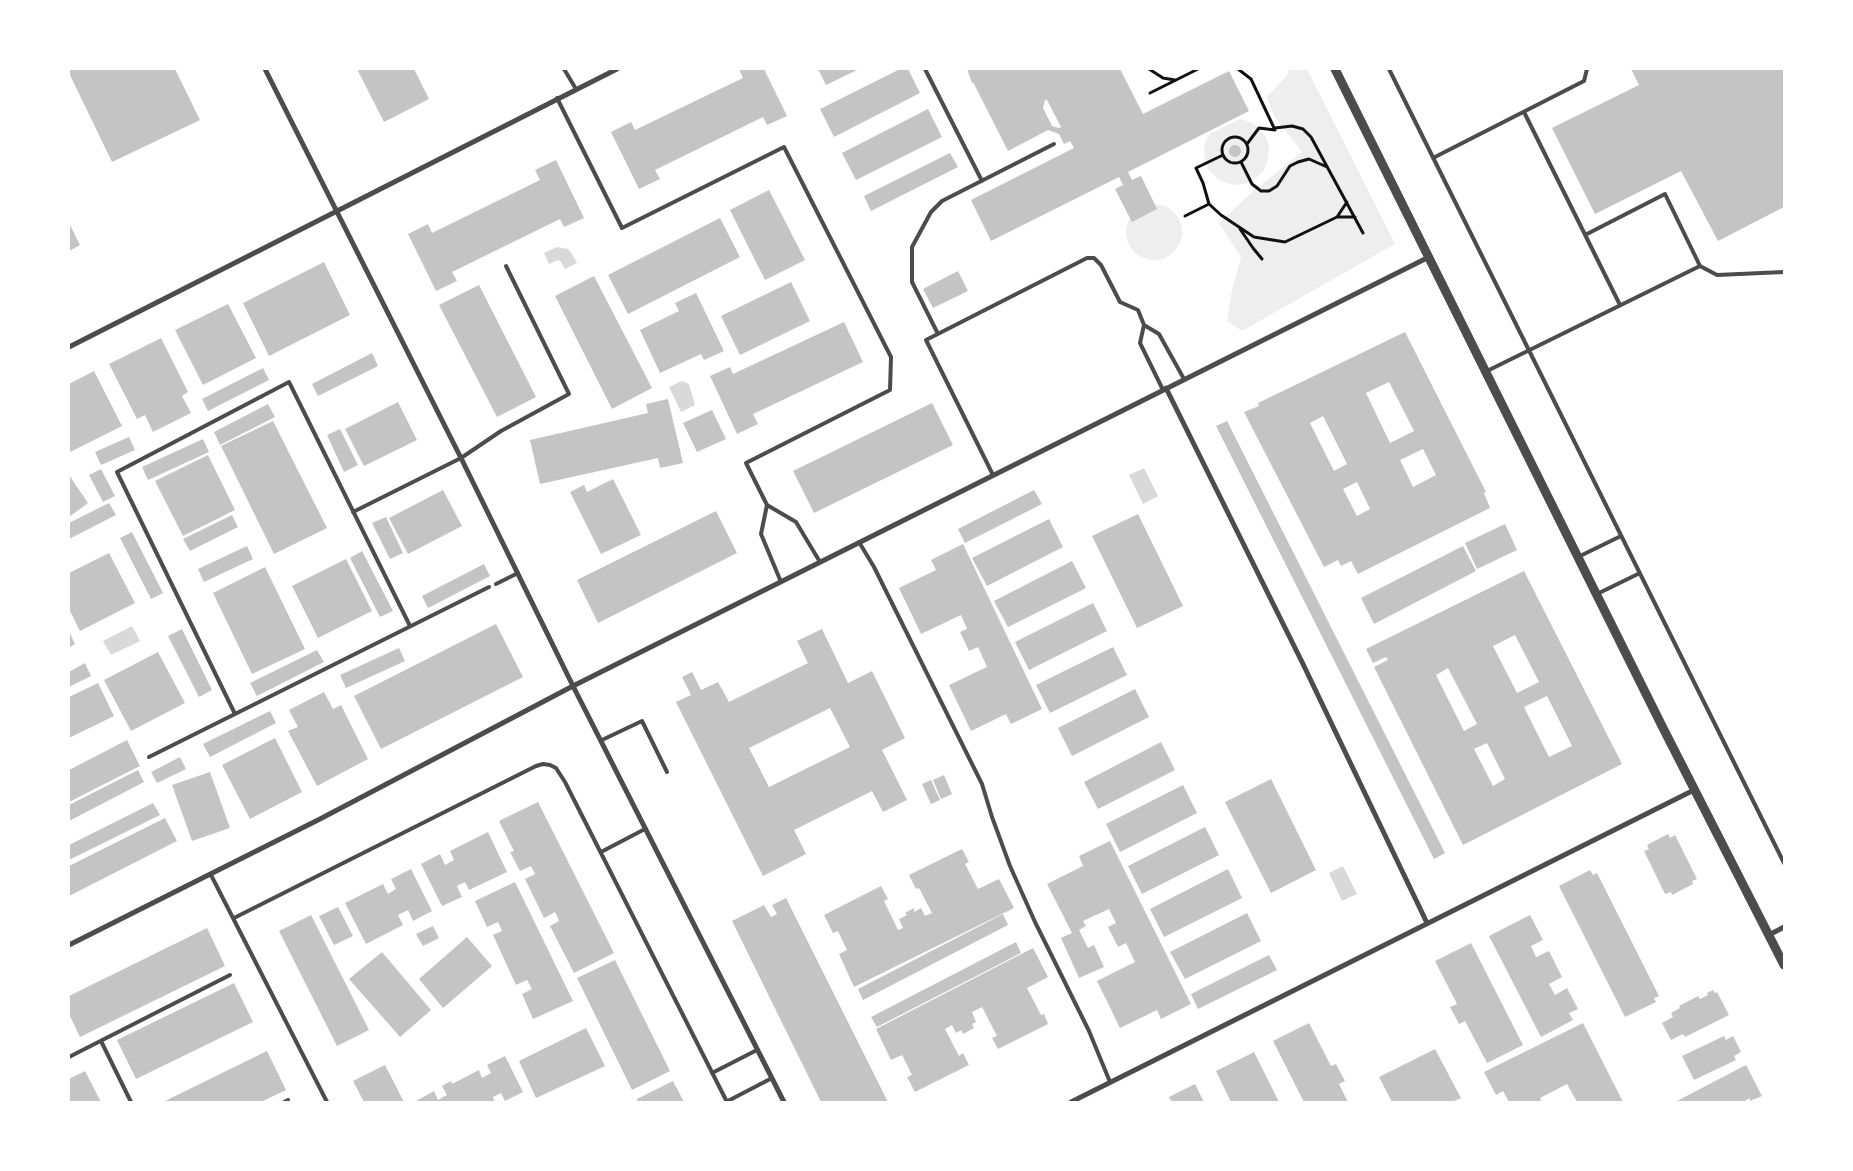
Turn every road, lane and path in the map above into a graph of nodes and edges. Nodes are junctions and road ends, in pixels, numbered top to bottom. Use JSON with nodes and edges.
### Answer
{"nodes":[{"id":1,"x":265,"y":69,"type":"edge"},
{"id":2,"x":564,"y":69,"type":"edge"},
{"id":3,"x":616,"y":69,"type":"edge"},
{"id":4,"x":925,"y":69,"type":"edge"},
{"id":5,"x":1149,"y":69,"type":"edge"},
{"id":6,"x":1198,"y":69,"type":"edge"},
{"id":7,"x":1238,"y":69,"type":"edge"},
{"id":8,"x":1335,"y":69,"type":"edge"},
{"id":9,"x":1389,"y":69,"type":"edge"},
{"id":10,"x":1588,"y":69,"type":"edge"},
{"id":11,"x":1175,"y":80,"type":"junction"},
{"id":12,"x":576,"y":89,"type":"junction"},
{"id":13,"x":1150,"y":93,"type":"dead end"},
{"id":14,"x":557,"y":98,"type":"junction"},
{"id":15,"x":1524,"y":112,"type":"junction"},
{"id":16,"x":1275,"y":128,"type":"junction"},
{"id":17,"x":1054,"y":144,"type":"dead end"},
{"id":18,"x":1247,"y":144,"type":"junction"},
{"id":19,"x":1222,"y":155,"type":"junction"},
{"id":20,"x":1434,"y":158,"type":"junction"},
{"id":21,"x":1241,"y":162,"type":"junction"},
{"id":22,"x":1328,"y":167,"type":"junction"},
{"id":23,"x":982,"y":181,"type":"junction"},
{"id":24,"x":1347,"y":202,"type":"junction"},
{"id":25,"x":1209,"y":204,"type":"junction"},
{"id":26,"x":336,"y":210,"type":"junction"},
{"id":27,"x":1184,"y":216,"type":"dead end"},
{"id":28,"x":1337,"y":217,"type":"junction"},
{"id":29,"x":1355,"y":217,"type":"junction"},
{"id":30,"x":1239,"y":227,"type":"junction"},
{"id":31,"x":1363,"y":233,"type":"dead end"},
{"id":32,"x":1585,"y":235,"type":"junction"},
{"id":33,"x":1429,"y":257,"type":"junction"},
{"id":34,"x":1262,"y":258,"type":"dead end"},
{"id":35,"x":506,"y":266,"type":"dead end"},
{"id":36,"x":1700,"y":266,"type":"junction"},
{"id":37,"x":1784,"y":272,"type":"edge"},
{"id":38,"x":1620,"y":305,"type":"junction"},
{"id":39,"x":1144,"y":325,"type":"junction"},
{"id":40,"x":938,"y":334,"type":"junction"},
{"id":41,"x":69,"y":347,"type":"edge"},
{"id":42,"x":1528,"y":350,"type":"junction"},
{"id":43,"x":1486,"y":371,"type":"junction"},
{"id":44,"x":1184,"y":379,"type":"junction"},
{"id":45,"x":1164,"y":389,"type":"junction"},
{"id":46,"x":461,"y":458,"type":"junction"},
{"id":47,"x":993,"y":475,"type":"junction"},
{"id":48,"x":767,"y":505,"type":"junction"},
{"id":49,"x":353,"y":512,"type":"junction"},
{"id":50,"x":1621,"y":536,"type":"junction"},
{"id":51,"x":859,"y":542,"type":"junction"},
{"id":52,"x":1578,"y":557,"type":"junction"},
{"id":53,"x":820,"y":562,"type":"junction"},
{"id":54,"x":518,"y":573,"type":"junction"},
{"id":55,"x":1640,"y":573,"type":"junction"},
{"id":56,"x":781,"y":582,"type":"junction"},
{"id":57,"x":496,"y":584,"type":"dead end"},
{"id":58,"x":489,"y":587,"type":"dead end"},
{"id":59,"x":1596,"y":594,"type":"junction"},
{"id":60,"x":410,"y":626,"type":"junction"},
{"id":61,"x":573,"y":686,"type":"junction"},
{"id":62,"x":235,"y":714,"type":"junction"},
{"id":63,"x":602,"y":740,"type":"junction"},
{"id":64,"x":149,"y":757,"type":"dead end"},
{"id":65,"x":668,"y":772,"type":"dead end"},
{"id":66,"x":1694,"y":790,"type":"junction"},
{"id":67,"x":645,"y":829,"type":"junction"},
{"id":68,"x":601,"y":852,"type":"junction"},
{"id":69,"x":1784,"y":863,"type":"edge"},
{"id":70,"x":212,"y":874,"type":"junction"},
{"id":71,"x":234,"y":918,"type":"junction"},
{"id":72,"x":1427,"y":923,"type":"junction"},
{"id":73,"x":1784,"y":928,"type":"edge"},
{"id":74,"x":1769,"y":935,"type":"junction"},
{"id":75,"x":69,"y":944,"type":"edge"},
{"id":76,"x":1784,"y":965,"type":"edge"},
{"id":77,"x":230,"y":976,"type":"dead end"},
{"id":78,"x":101,"y":1041,"type":"junction"},
{"id":79,"x":757,"y":1050,"type":"junction"},
{"id":80,"x":69,"y":1057,"type":"edge"},
{"id":81,"x":712,"y":1074,"type":"junction"},
{"id":82,"x":772,"y":1078,"type":"junction"},
{"id":83,"x":1110,"y":1082,"type":"junction"},
{"id":84,"x":132,"y":1102,"type":"edge"},
{"id":85,"x":327,"y":1102,"type":"edge"},
{"id":86,"x":726,"y":1102,"type":"edge"},
{"id":87,"x":784,"y":1102,"type":"edge"},
{"id":88,"x":1071,"y":1102,"type":"edge"}],
"edges":[{"from":1,"to":26,"type":"street"},
{"from":2,"to":12,"type":"lane"},
{"from":3,"to":12,"type":"street"},
{"from":4,"to":23,"type":"lane"},
{"from":5,"to":11,"type":"path"},
{"from":6,"to":11,"type":"path"},
{"from":7,"to":16,"type":"path"},
{"from":8,"to":33,"type":"street"},
{"from":9,"to":20,"type":"lane"},
{"from":10,"to":15,"type":"lane"},
{"from":11,"to":13,"type":"path"},
{"from":12,"to":14,"type":"street"},
{"from":14,"to":26,"type":"street"},
{"from":14,"to":48,"type":"lane"},
{"from":15,"to":20,"type":"lane"},
{"from":15,"to":32,"type":"lane"},
{"from":16,"to":18,"type":"path"},
{"from":16,"to":22,"type":"path"},
{"from":17,"to":23,"type":"lane"},
{"from":18,"to":19,"type":"path"},
{"from":18,"to":21,"type":"path"},
{"from":19,"to":21,"type":"path"},
{"from":19,"to":25,"type":"path"},
{"from":20,"to":42,"type":"lane"},
{"from":21,"to":22,"type":"path"},
{"from":22,"to":24,"type":"path"},
{"from":23,"to":40,"type":"lane"},
{"from":24,"to":28,"type":"path"},
{"from":24,"to":29,"type":"path"},
{"from":25,"to":27,"type":"path"},
{"from":25,"to":30,"type":"path"},
{"from":26,"to":41,"type":"street"},
{"from":26,"to":46,"type":"street"},
{"from":28,"to":29,"type":"path"},
{"from":28,"to":30,"type":"path"},
{"from":29,"to":31,"type":"path"},
{"from":30,"to":34,"type":"path"},
{"from":32,"to":36,"type":"lane"},
{"from":32,"to":38,"type":"lane"},
{"from":33,"to":43,"type":"street"},
{"from":33,"to":44,"type":"street"},
{"from":35,"to":46,"type":"lane"},
{"from":36,"to":37,"type":"lane"},
{"from":36,"to":38,"type":"lane"},
{"from":38,"to":42,"type":"lane"},
{"from":39,"to":40,"type":"lane"},
{"from":39,"to":44,"type":"lane"},
{"from":39,"to":45,"type":"lane"},
{"from":40,"to":47,"type":"lane"},
{"from":42,"to":43,"type":"lane"},
{"from":42,"to":50,"type":"lane"},
{"from":43,"to":52,"type":"street"},
{"from":44,"to":45,"type":"street"},
{"from":45,"to":47,"type":"street"},
{"from":45,"to":72,"type":"street"},
{"from":46,"to":49,"type":"lane"},
{"from":46,"to":54,"type":"street"},
{"from":47,"to":51,"type":"street"},
{"from":48,"to":53,"type":"lane"},
{"from":48,"to":56,"type":"lane"},
{"from":49,"to":60,"type":"lane"},
{"from":49,"to":62,"type":"lane"},
{"from":50,"to":52,"type":"lane"},
{"from":50,"to":55,"type":"lane"},
{"from":51,"to":53,"type":"street"},
{"from":51,"to":83,"type":"lane"},
{"from":52,"to":59,"type":"street"},
{"from":53,"to":56,"type":"street"},
{"from":54,"to":57,"type":"lane"},
{"from":54,"to":61,"type":"street"},
{"from":55,"to":59,"type":"lane"},
{"from":55,"to":69,"type":"lane"},
{"from":56,"to":61,"type":"street"},
{"from":58,"to":60,"type":"lane"},
{"from":59,"to":66,"type":"street"},
{"from":60,"to":62,"type":"lane"},
{"from":61,"to":63,"type":"street"},
{"from":61,"to":70,"type":"street"},
{"from":62,"to":64,"type":"lane"},
{"from":63,"to":65,"type":"lane"},
{"from":63,"to":67,"type":"street"},
{"from":66,"to":72,"type":"street"},
{"from":66,"to":74,"type":"street"},
{"from":67,"to":68,"type":"lane"},
{"from":67,"to":79,"type":"street"},
{"from":68,"to":71,"type":"lane"},
{"from":68,"to":81,"type":"lane"},
{"from":70,"to":71,"type":"lane"},
{"from":70,"to":75,"type":"street"},
{"from":71,"to":85,"type":"lane"},
{"from":72,"to":83,"type":"street"},
{"from":73,"to":74,"type":"street"},
{"from":74,"to":76,"type":"street"},
{"from":77,"to":78,"type":"lane"},
{"from":78,"to":80,"type":"lane"},
{"from":78,"to":84,"type":"lane"},
{"from":79,"to":81,"type":"lane"},
{"from":79,"to":82,"type":"street"},
{"from":81,"to":86,"type":"lane"},
{"from":82,"to":86,"type":"lane"},
{"from":82,"to":87,"type":"street"},
{"from":83,"to":88,"type":"street"}]}
